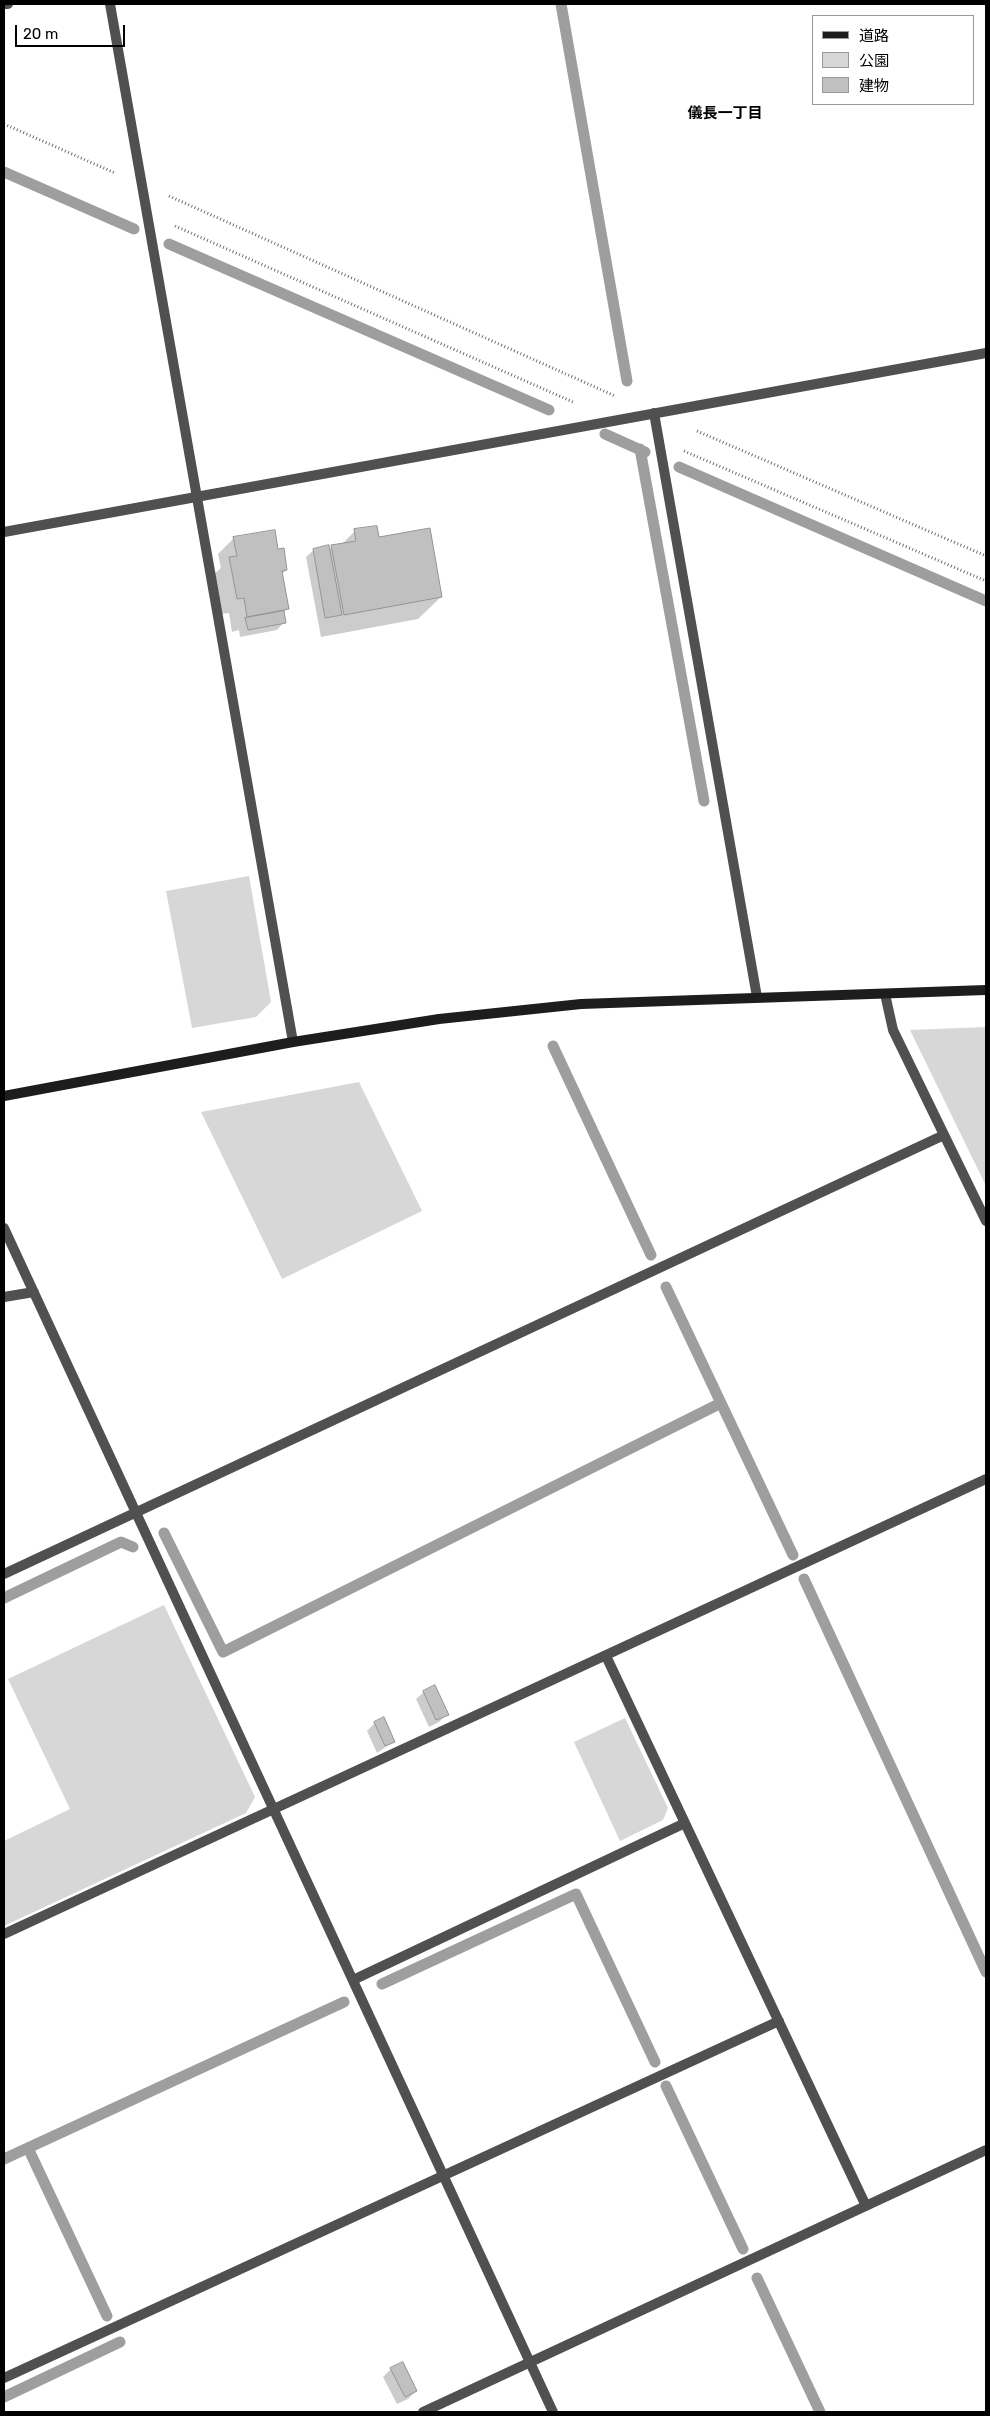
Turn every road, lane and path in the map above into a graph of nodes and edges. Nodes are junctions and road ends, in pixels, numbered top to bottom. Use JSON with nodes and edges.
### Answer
{"nodes":[{"id":1,"x":4,"y":4,"type":"edge"},
{"id":2,"x":8,"y":4,"type":"edge"},
{"id":3,"x":110,"y":4,"type":"edge"},
{"id":4,"x":4,"y":124,"type":"edge"},
{"id":5,"x":141,"y":184,"type":"junction"},
{"id":6,"x":147,"y":213,"type":"junction"},
{"id":7,"x":986,"y":353,"type":"edge"},
{"id":8,"x":654,"y":413,"type":"junction"},
{"id":9,"x":614,"y":420,"type":"junction"},
{"id":10,"x":659,"y":440,"type":"junction"},
{"id":11,"x":196,"y":496,"type":"junction"},
{"id":12,"x":4,"y":532,"type":"edge"},
{"id":13,"x":986,"y":556,"type":"edge"},
{"id":14,"x":986,"y":581,"type":"edge"},
{"id":15,"x":986,"y":990,"type":"edge"},
{"id":16,"x":885,"y":994,"type":"junction"},
{"id":17,"x":757,"y":997,"type":"junction"},
{"id":18,"x":293,"y":1042,"type":"junction"},
{"id":19,"x":4,"y":1096,"type":"edge"},
{"id":20,"x":944,"y":1135,"type":"junction"},
{"id":21,"x":986,"y":1221,"type":"edge"},
{"id":22,"x":4,"y":1228,"type":"edge"},
{"id":23,"x":34,"y":1292,"type":"junction"},
{"id":24,"x":4,"y":1297,"type":"edge"},
{"id":25,"x":986,"y":1479,"type":"edge"},
{"id":26,"x":136,"y":1513,"type":"junction"},
{"id":27,"x":4,"y":1574,"type":"edge"},
{"id":28,"x":606,"y":1656,"type":"junction"},
{"id":29,"x":273,"y":1809,"type":"junction"},
{"id":30,"x":685,"y":1823,"type":"junction"},
{"id":31,"x":4,"y":1934,"type":"edge"},
{"id":32,"x":353,"y":1980,"type":"junction"},
{"id":33,"x":779,"y":2021,"type":"junction"},
{"id":34,"x":986,"y":2150,"type":"edge"},
{"id":35,"x":443,"y":2176,"type":"junction"},
{"id":36,"x":866,"y":2206,"type":"junction"},
{"id":37,"x":530,"y":2362,"type":"junction"},
{"id":38,"x":4,"y":2378,"type":"edge"},
{"id":39,"x":423,"y":2412,"type":"edge"},
{"id":40,"x":553,"y":2412,"type":"edge"}],
"edges":[{"from":1,"to":2,"type":"street"},
{"from":3,"to":5,"type":"street"},
{"from":4,"to":5,"type":"path"},
{"from":5,"to":6,"type":"street"},
{"from":5,"to":8,"type":"path"},
{"from":6,"to":9,"type":"path"},
{"from":6,"to":11,"type":"street"},
{"from":7,"to":8,"type":"street"},
{"from":8,"to":9,"type":"street"},
{"from":8,"to":10,"type":"street"},
{"from":8,"to":13,"type":"path"},
{"from":9,"to":11,"type":"street"},
{"from":10,"to":14,"type":"path"},
{"from":10,"to":17,"type":"street"},
{"from":11,"to":12,"type":"street"},
{"from":11,"to":18,"type":"street"},
{"from":15,"to":16,"type":"street"},
{"from":16,"to":17,"type":"street"},
{"from":16,"to":20,"type":"street"},
{"from":17,"to":18,"type":"street"},
{"from":18,"to":19,"type":"street"},
{"from":20,"to":21,"type":"street"},
{"from":20,"to":26,"type":"street"},
{"from":22,"to":23,"type":"street"},
{"from":23,"to":24,"type":"street"},
{"from":23,"to":26,"type":"street"},
{"from":25,"to":28,"type":"street"},
{"from":26,"to":27,"type":"street"},
{"from":26,"to":29,"type":"street"},
{"from":28,"to":29,"type":"street"},
{"from":28,"to":30,"type":"street"},
{"from":29,"to":31,"type":"street"},
{"from":29,"to":32,"type":"street"},
{"from":30,"to":32,"type":"street"},
{"from":30,"to":33,"type":"street"},
{"from":32,"to":35,"type":"street"},
{"from":33,"to":35,"type":"street"},
{"from":33,"to":36,"type":"street"},
{"from":34,"to":36,"type":"street"},
{"from":35,"to":37,"type":"street"},
{"from":35,"to":38,"type":"street"},
{"from":36,"to":37,"type":"street"},
{"from":37,"to":39,"type":"street"},
{"from":37,"to":40,"type":"street"}]}
